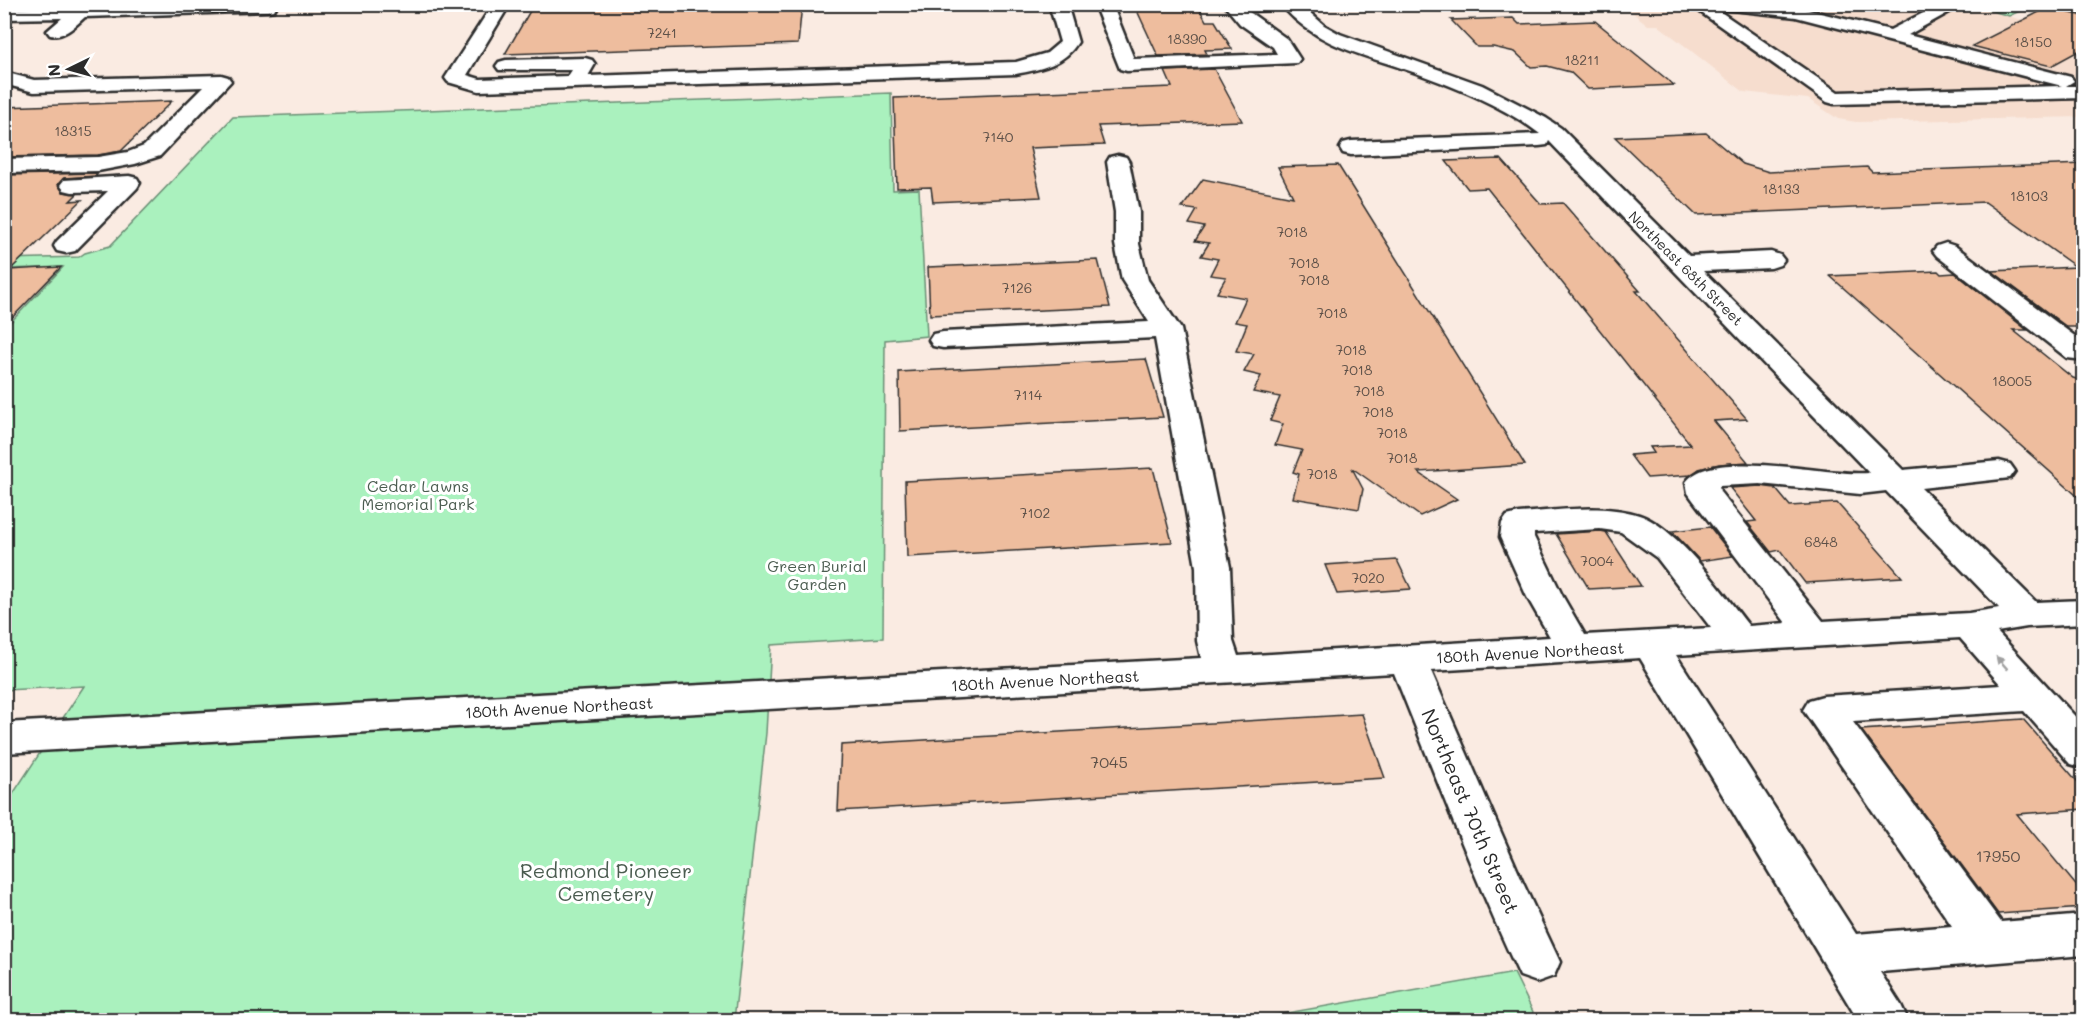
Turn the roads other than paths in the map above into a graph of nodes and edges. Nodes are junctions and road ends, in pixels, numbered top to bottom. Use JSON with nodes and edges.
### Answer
{"nodes":[{"id":1,"x":16,"y":4,"type":"edge"},
{"id":2,"x":269,"y":4,"type":"edge"},
{"id":3,"x":502,"y":4,"type":"edge"},
{"id":4,"x":1058,"y":4,"type":"edge"},
{"id":5,"x":1103,"y":4,"type":"edge"},
{"id":6,"x":1289,"y":4,"type":"edge"},
{"id":7,"x":1697,"y":4,"type":"edge"},
{"id":8,"x":1722,"y":4,"type":"edge"},
{"id":9,"x":1956,"y":4,"type":"edge"},
{"id":10,"x":2073,"y":4,"type":"edge"},
{"id":11,"x":2084,"y":7,"type":"edge"},
{"id":12,"x":81,"y":12,"type":"junction"},
{"id":13,"x":4,"y":13,"type":"edge"},
{"id":14,"x":56,"y":31,"type":"dead end"},
{"id":15,"x":1892,"y":38,"type":"junction"},
{"id":16,"x":1447,"y":57,"type":"dead end"},
{"id":17,"x":506,"y":66,"type":"dead end"},
{"id":18,"x":1422,"y":69,"type":"junction"},
{"id":19,"x":4,"y":78,"type":"edge"},
{"id":20,"x":575,"y":82,"type":"junction"},
{"id":21,"x":2084,"y":86,"type":"edge"},
{"id":22,"x":2084,"y":92,"type":"edge"},
{"id":23,"x":1539,"y":140,"type":"dead end"},
{"id":24,"x":1351,"y":148,"type":"dead end"},
{"id":25,"x":1118,"y":162,"type":"dead end"},
{"id":26,"x":4,"y":166,"type":"edge"},
{"id":27,"x":4,"y":188,"type":"edge"},
{"id":28,"x":66,"y":246,"type":"dead end"},
{"id":29,"x":1946,"y":252,"type":"dead end"},
{"id":30,"x":1772,"y":260,"type":"dead end"},
{"id":31,"x":1682,"y":264,"type":"junction"},
{"id":32,"x":1167,"y":329,"type":"junction"},
{"id":33,"x":943,"y":340,"type":"dead end"},
{"id":34,"x":2084,"y":352,"type":"edge"},
{"id":35,"x":1999,"y":471,"type":"dead end"},
{"id":36,"x":1893,"y":479,"type":"junction"},
{"id":37,"x":2084,"y":612,"type":"edge"},
{"id":38,"x":2026,"y":615,"type":"junction"},
{"id":39,"x":1969,"y":625,"type":"junction"},
{"id":40,"x":1814,"y":635,"type":"junction"},
{"id":41,"x":1740,"y":639,"type":"junction"},
{"id":42,"x":1650,"y":644,"type":"junction"},
{"id":43,"x":1575,"y":649,"type":"junction"},
{"id":44,"x":1407,"y":659,"type":"junction"},
{"id":45,"x":1223,"y":670,"type":"junction"},
{"id":46,"x":2033,"y":697,"type":"junction"},
{"id":47,"x":4,"y":738,"type":"edge"},
{"id":48,"x":2084,"y":753,"type":"edge"},
{"id":49,"x":2084,"y":935,"type":"edge"},
{"id":50,"x":1989,"y":942,"type":"junction"},
{"id":51,"x":1844,"y":956,"type":"junction"},
{"id":52,"x":1537,"y":962,"type":"dead end"},
{"id":53,"x":1884,"y":1020,"type":"edge"}],
"edges":[{"from":1,"to":13,"type":"street"},
{"from":2,"to":12,"type":"street"},
{"from":3,"to":20,"type":"street"},
{"from":4,"to":20,"type":"street"},
{"from":5,"to":6,"type":"street"},
{"from":6,"to":18,"type":"street","name":"Northeast 68th Street"},
{"from":7,"to":22,"type":"street"},
{"from":8,"to":15,"type":"street"},
{"from":9,"to":15,"type":"street"},
{"from":10,"to":11,"type":"street"},
{"from":12,"to":13,"type":"street"},
{"from":12,"to":14,"type":"street"},
{"from":15,"to":21,"type":"street"},
{"from":16,"to":18,"type":"street"},
{"from":17,"to":20,"type":"street"},
{"from":18,"to":31,"type":"street","name":"Northeast 68th Street"},
{"from":19,"to":26,"type":"street"},
{"from":23,"to":24,"type":"street"},
{"from":25,"to":32,"type":"street"},
{"from":27,"to":28,"type":"street"},
{"from":29,"to":34,"type":"street"},
{"from":30,"to":31,"type":"street"},
{"from":31,"to":36,"type":"street","name":"Northeast 68th Street"},
{"from":32,"to":33,"type":"street"},
{"from":32,"to":45,"type":"street"},
{"from":35,"to":36,"type":"street"},
{"from":36,"to":38,"type":"street","name":"Northeast 68th Street"},
{"from":36,"to":40,"type":"street"},
{"from":37,"to":38,"type":"street","name":"180th Avenue Northeast"},
{"from":38,"to":39,"type":"street","name":"180th Avenue Northeast"},
{"from":39,"to":40,"type":"street","name":"180th Avenue Northeast"},
{"from":46,"to":39,"type":"street","one_way":true},
{"from":40,"to":41,"type":"street","name":"180th Avenue Northeast"},
{"from":41,"to":42,"type":"street","name":"180th Avenue Northeast"},
{"from":41,"to":43,"type":"street"},
{"from":42,"to":43,"type":"street","name":"180th Avenue Northeast"},
{"from":42,"to":51,"type":"street"},
{"from":43,"to":44,"type":"street","name":"180th Avenue Northeast"},
{"from":44,"to":45,"type":"street","name":"180th Avenue Northeast"},
{"from":44,"to":52,"type":"street","name":"Northeast 70th Street"},
{"from":45,"to":47,"type":"street","name":"180th Avenue Northeast"},
{"from":46,"to":48,"type":"street"},
{"from":46,"to":50,"type":"street"},
{"from":49,"to":50,"type":"street"},
{"from":50,"to":51,"type":"street"},
{"from":51,"to":53,"type":"street"}]}
